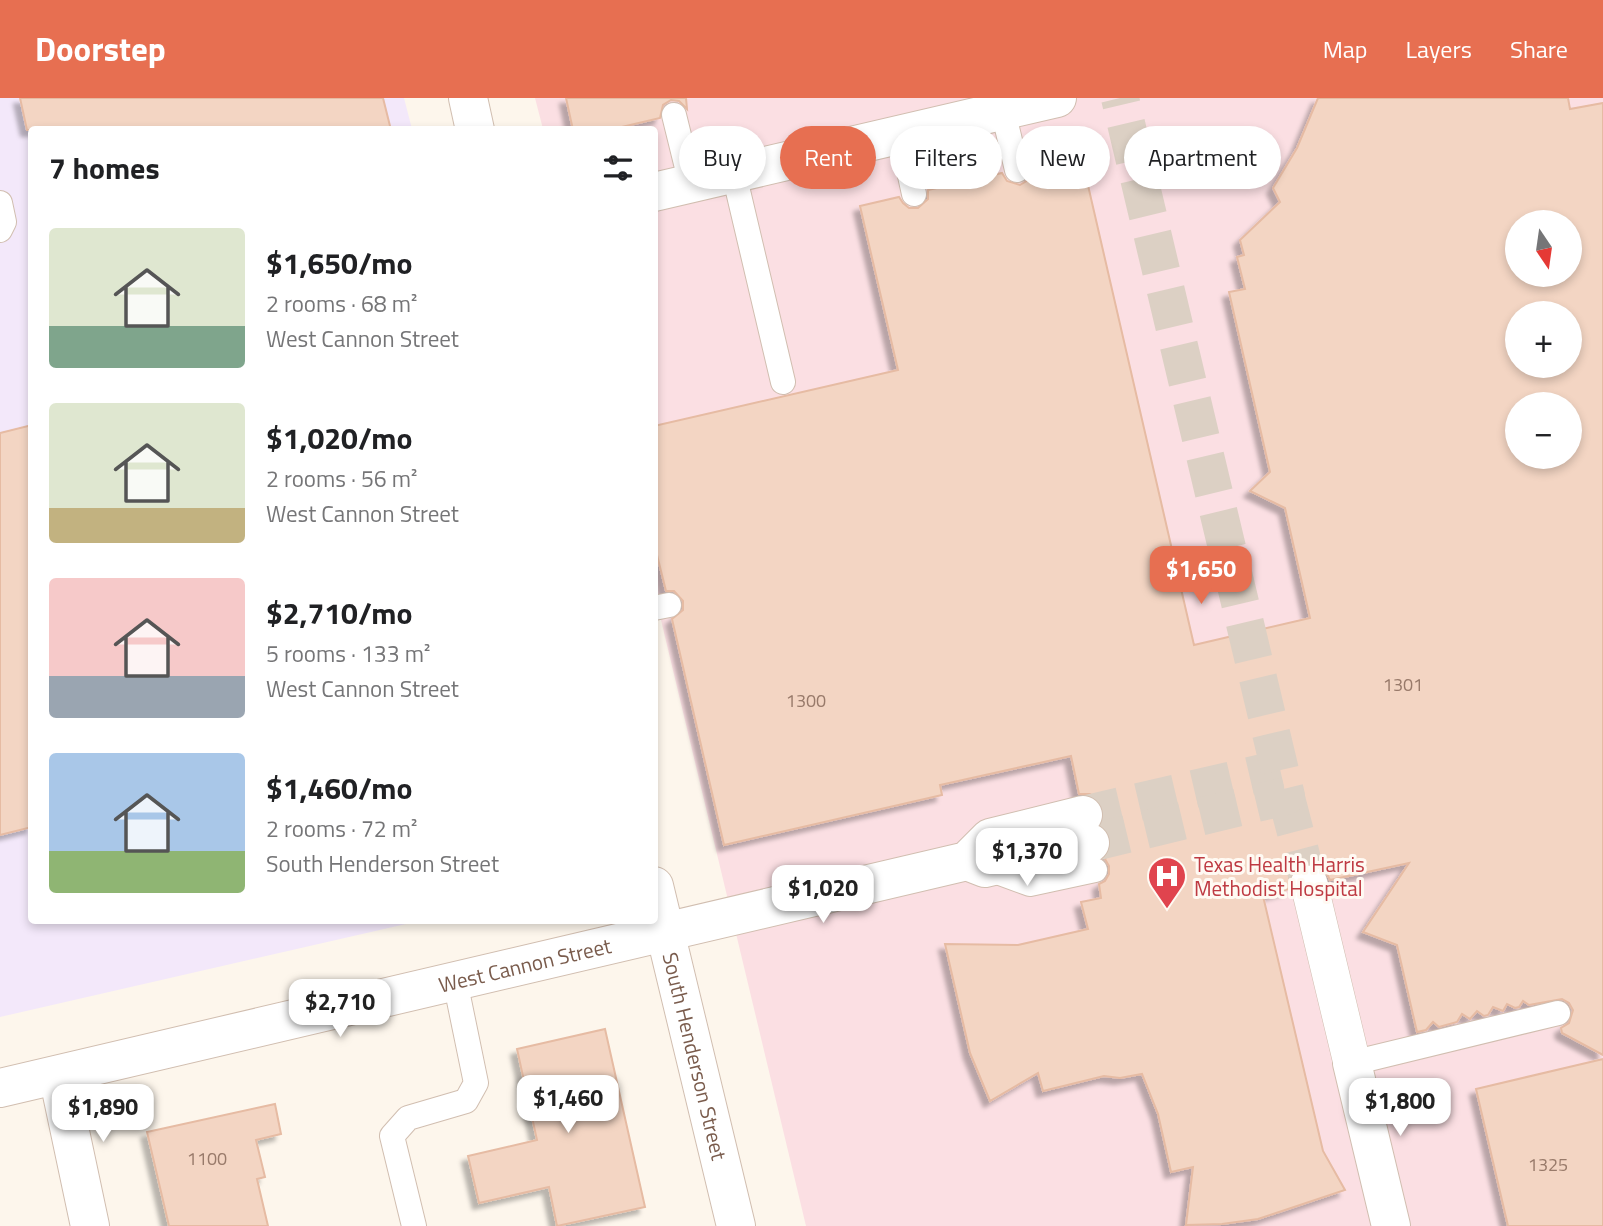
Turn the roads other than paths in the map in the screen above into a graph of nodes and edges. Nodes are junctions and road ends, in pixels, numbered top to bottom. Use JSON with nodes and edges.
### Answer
{"nodes":[{"id":1,"x":468,"y":98,"type":"edge"},
{"id":2,"x":1057,"y":98,"type":"edge"},
{"id":3,"x":1003,"y":111,"type":"junction"},
{"id":4,"x":674,"y":115,"type":"dead end"},
{"id":5,"x":474,"y":126,"type":"edge"},
{"id":6,"x":939,"y":126,"type":"edge"},
{"id":7,"x":679,"y":135,"type":"edge"},
{"id":8,"x":890,"y":138,"type":"edge"},
{"id":9,"x":1016,"y":166,"type":"edge"},
{"id":10,"x":766,"y":167,"type":"edge"},
{"id":11,"x":679,"y":187,"type":"edge"},
{"id":12,"x":738,"y":189,"type":"edge"},
{"id":13,"x":913,"y":189,"type":"edge"},
{"id":14,"x":658,"y":191,"type":"edge"},
{"id":15,"x":914,"y":194,"type":"dead end"},
{"id":16,"x":0,"y":203,"type":"edge"},
{"id":17,"x":0,"y":230,"type":"edge"},
{"id":18,"x":783,"y":383,"type":"dead end"},
{"id":19,"x":1090,"y":843,"type":"joint"},
{"id":20,"x":976,"y":865,"type":"junction"},
{"id":21,"x":1309,"y":884,"type":"tunnel mouth"},
{"id":22,"x":658,"y":901,"type":"edge"},
{"id":23,"x":666,"y":931,"type":"junction"},
{"id":24,"x":455,"y":981,"type":"junction"},
{"id":25,"x":1558,"y":1013,"type":"dead end"},
{"id":26,"x":1352,"y":1063,"type":"junction"},
{"id":27,"x":58,"y":1075,"type":"junction"},
{"id":28,"x":0,"y":1088,"type":"edge"},
{"id":29,"x":90,"y":1226,"type":"edge"},
{"id":30,"x":414,"y":1226,"type":"edge"},
{"id":31,"x":736,"y":1226,"type":"edge"},
{"id":32,"x":1391,"y":1226,"type":"edge"}],
"edges":[{"from":1,"to":5,"type":"street"},
{"from":2,"to":3,"type":"street"},
{"from":3,"to":6,"type":"street"},
{"from":3,"to":9,"type":"lane"},
{"from":4,"to":7,"type":"lane"},
{"from":8,"to":10,"type":"street"},
{"from":11,"to":14,"type":"street"},
{"from":12,"to":18,"type":"lane"},
{"from":13,"to":15,"type":"lane"},
{"from":16,"to":17,"type":"lane"},
{"from":19,"to":20,"type":"lane"},
{"from":19,"to":20,"type":"street","name":"West Cannon Street"},
{"from":20,"to":23,"type":"street","name":"West Cannon Street"},
{"from":21,"to":26,"type":"street"},
{"from":22,"to":23,"type":"street","name":"South Henderson Street"},
{"from":23,"to":24,"type":"street","name":"West Cannon Street"},
{"from":23,"to":31,"type":"street","name":"South Henderson Street"},
{"from":24,"to":27,"type":"street","name":"West Cannon Street"},
{"from":24,"to":30,"type":"lane"},
{"from":25,"to":26,"type":"lane"},
{"from":26,"to":32,"type":"street"},
{"from":27,"to":28,"type":"street","name":"West Cannon Street"},
{"from":27,"to":29,"type":"street"}]}
